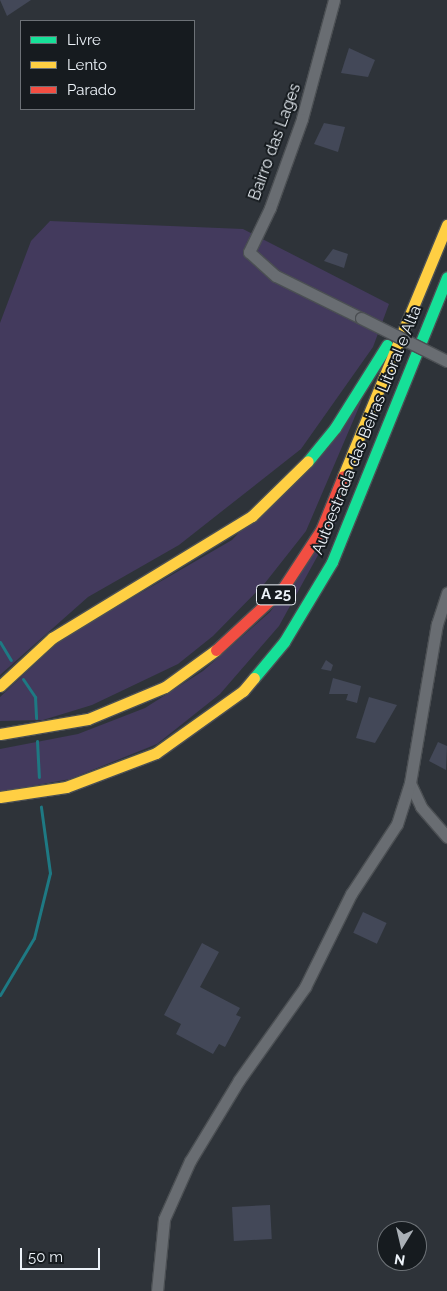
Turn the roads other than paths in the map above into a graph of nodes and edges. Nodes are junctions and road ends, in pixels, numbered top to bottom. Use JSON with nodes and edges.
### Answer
{"nodes":[{"id":1,"x":334,"y":0,"type":"edge"},
{"id":2,"x":447,"y":225,"type":"edge"},
{"id":3,"x":447,"y":277,"type":"edge"},
{"id":4,"x":410,"y":310,"type":"junction"},
{"id":5,"x":447,"y":361,"type":"edge"},
{"id":6,"x":447,"y":593,"type":"edge"},
{"id":7,"x":0,"y":686,"type":"edge"},
{"id":8,"x":0,"y":734,"type":"edge"},
{"id":9,"x":410,"y":783,"type":"junction"},
{"id":10,"x":18,"y":796,"type":"junction"},
{"id":11,"x":0,"y":797,"type":"edge"},
{"id":12,"x":0,"y":803,"type":"edge"},
{"id":13,"x":447,"y":837,"type":"edge"},
{"id":14,"x":157,"y":1291,"type":"edge"}],
"edges":[{"from":1,"to":5,"type":"street","name":"Bairro das Lages","bridge":true},
{"from":2,"to":4,"type":"highway","name":"Autoestrada das Beiras Litoral e Alta","number":"A 25"},
{"from":3,"to":10,"type":"highway","name":"Autoestrada das Beiras Litoral e Alta","number":"A 25"},
{"from":4,"to":7,"type":"highway"},
{"from":4,"to":8,"type":"highway","name":"Autoestrada das Beiras Litoral e Alta","number":"A 25"},
{"from":6,"to":9,"type":"street"},
{"from":9,"to":13,"type":"street"},
{"from":9,"to":14,"type":"street"},
{"from":10,"to":11,"type":"highway","name":"Autoestrada das Beiras Litoral e Alta","number":"A 25"},
{"from":10,"to":12,"type":"highway"}]}
